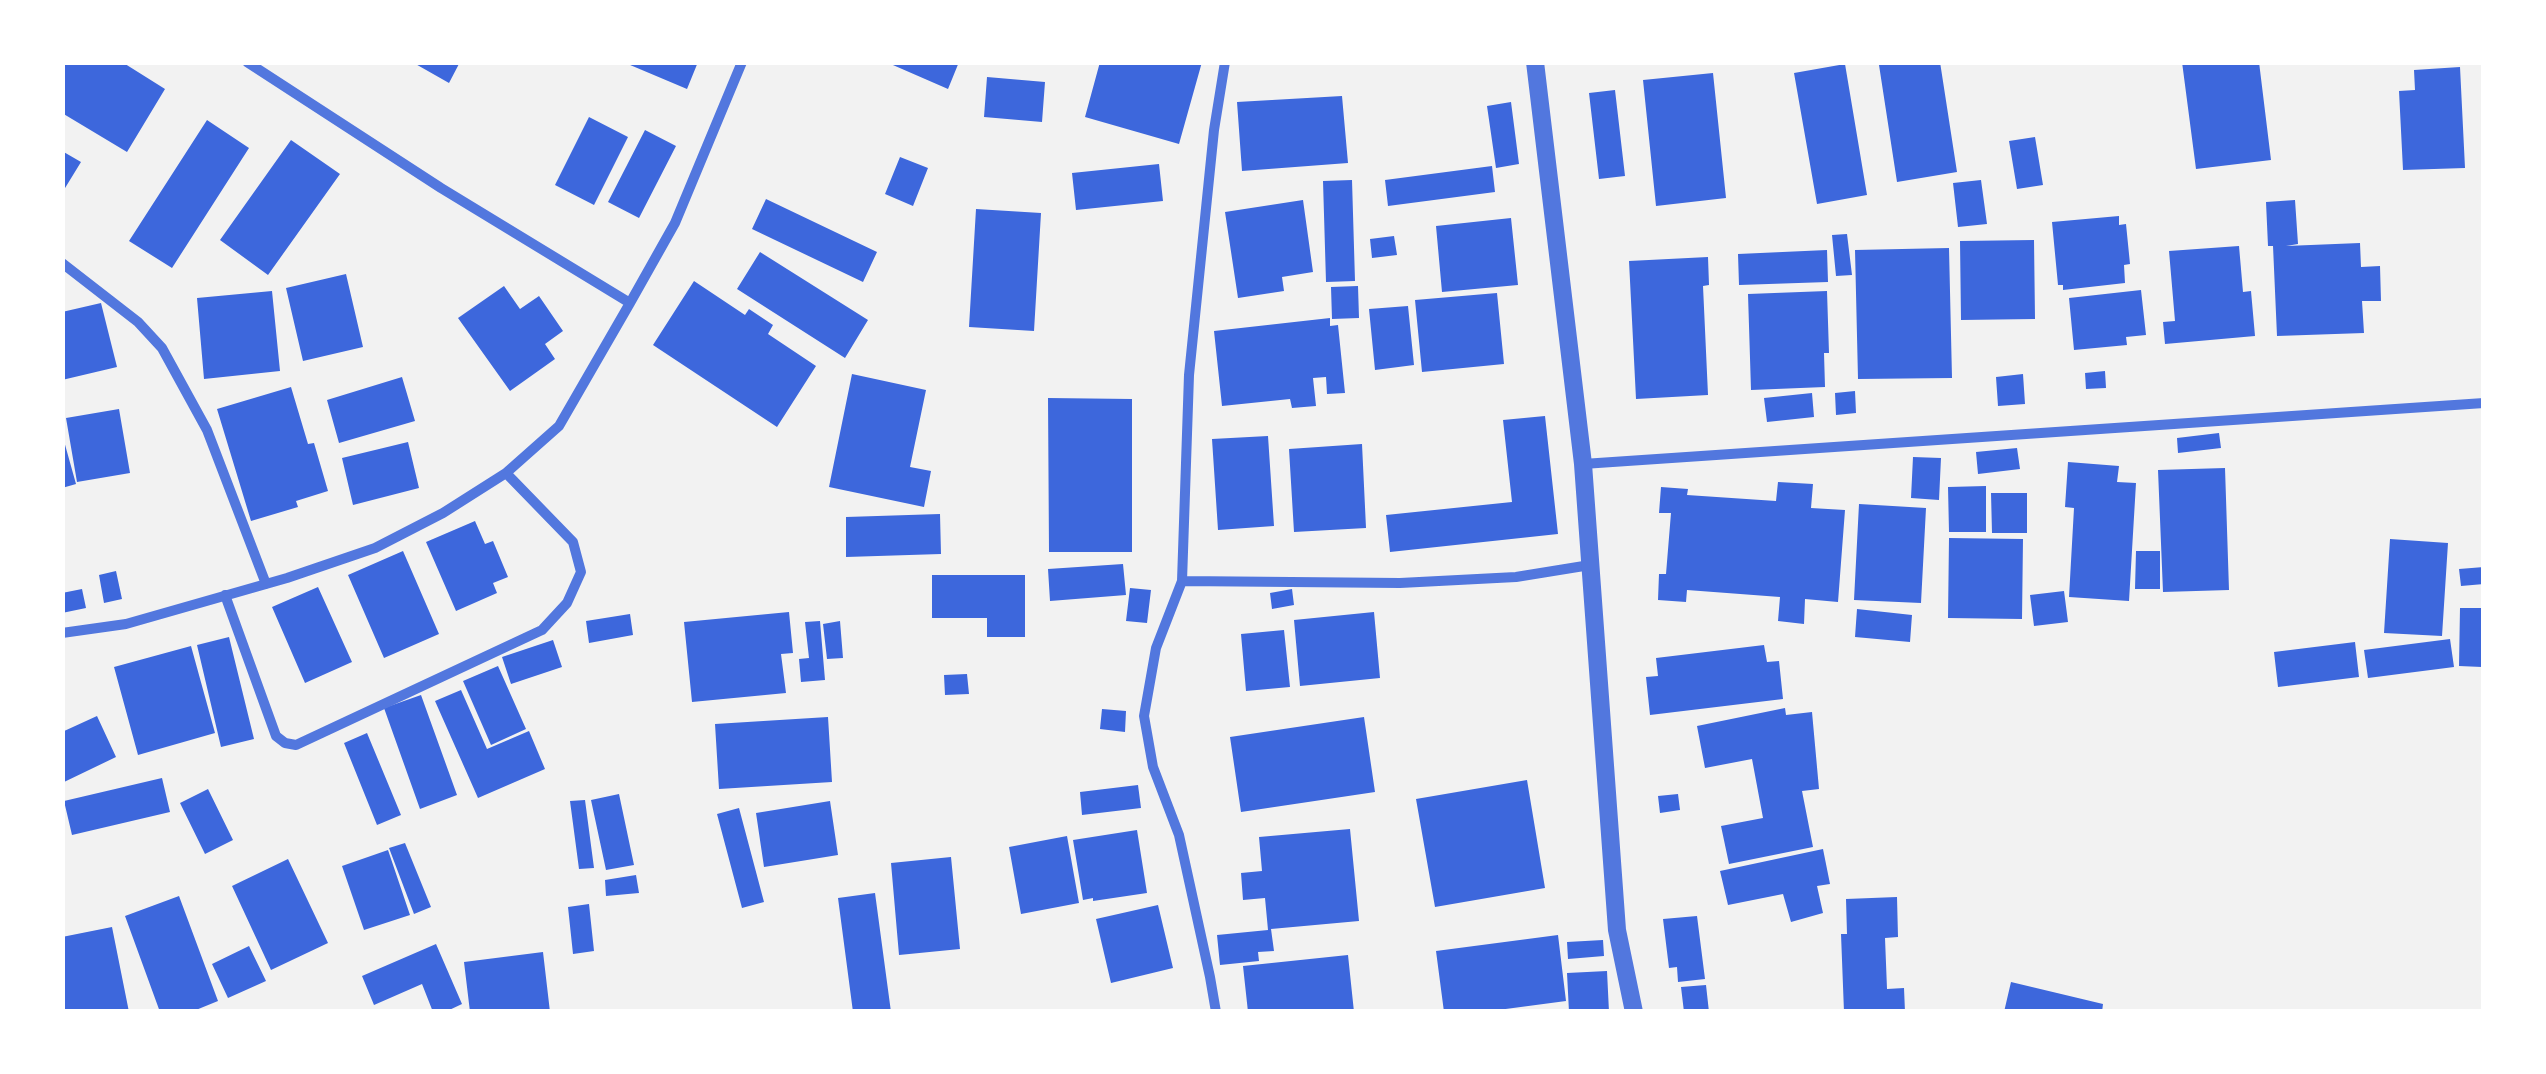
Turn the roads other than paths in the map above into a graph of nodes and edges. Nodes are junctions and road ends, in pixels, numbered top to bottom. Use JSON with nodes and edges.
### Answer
{"nodes":[{"id":1,"x":246,"y":62,"type":"edge"},
{"id":2,"x":742,"y":62,"type":"edge"},
{"id":3,"x":1225,"y":62,"type":"edge"},
{"id":4,"x":1535,"y":62,"type":"edge"},
{"id":5,"x":62,"y":262,"type":"edge"},
{"id":6,"x":630,"y":302,"type":"junction"},
{"id":7,"x":2484,"y":403,"type":"edge"},
{"id":8,"x":1583,"y":464,"type":"junction"},
{"id":9,"x":506,"y":474,"type":"junction"},
{"id":10,"x":1590,"y":564,"type":"junction"},
{"id":11,"x":1182,"y":581,"type":"junction"},
{"id":12,"x":266,"y":584,"type":"junction"},
{"id":13,"x":224,"y":596,"type":"junction"},
{"id":14,"x":62,"y":633,"type":"edge"},
{"id":15,"x":1216,"y":1012,"type":"edge"},
{"id":16,"x":1634,"y":1012,"type":"edge"}],
"edges":[{"from":1,"to":6,"type":"street"},
{"from":2,"to":6,"type":"street"},
{"from":3,"to":11,"type":"street"},
{"from":4,"to":8,"type":"street"},
{"from":5,"to":12,"type":"street"},
{"from":6,"to":9,"type":"street"},
{"from":7,"to":8,"type":"street"},
{"from":8,"to":10,"type":"street"},
{"from":9,"to":12,"type":"street"},
{"from":9,"to":13,"type":"street"},
{"from":10,"to":11,"type":"street"},
{"from":10,"to":16,"type":"street"},
{"from":11,"to":15,"type":"street"},
{"from":12,"to":13,"type":"street"},
{"from":13,"to":14,"type":"street"}]}
